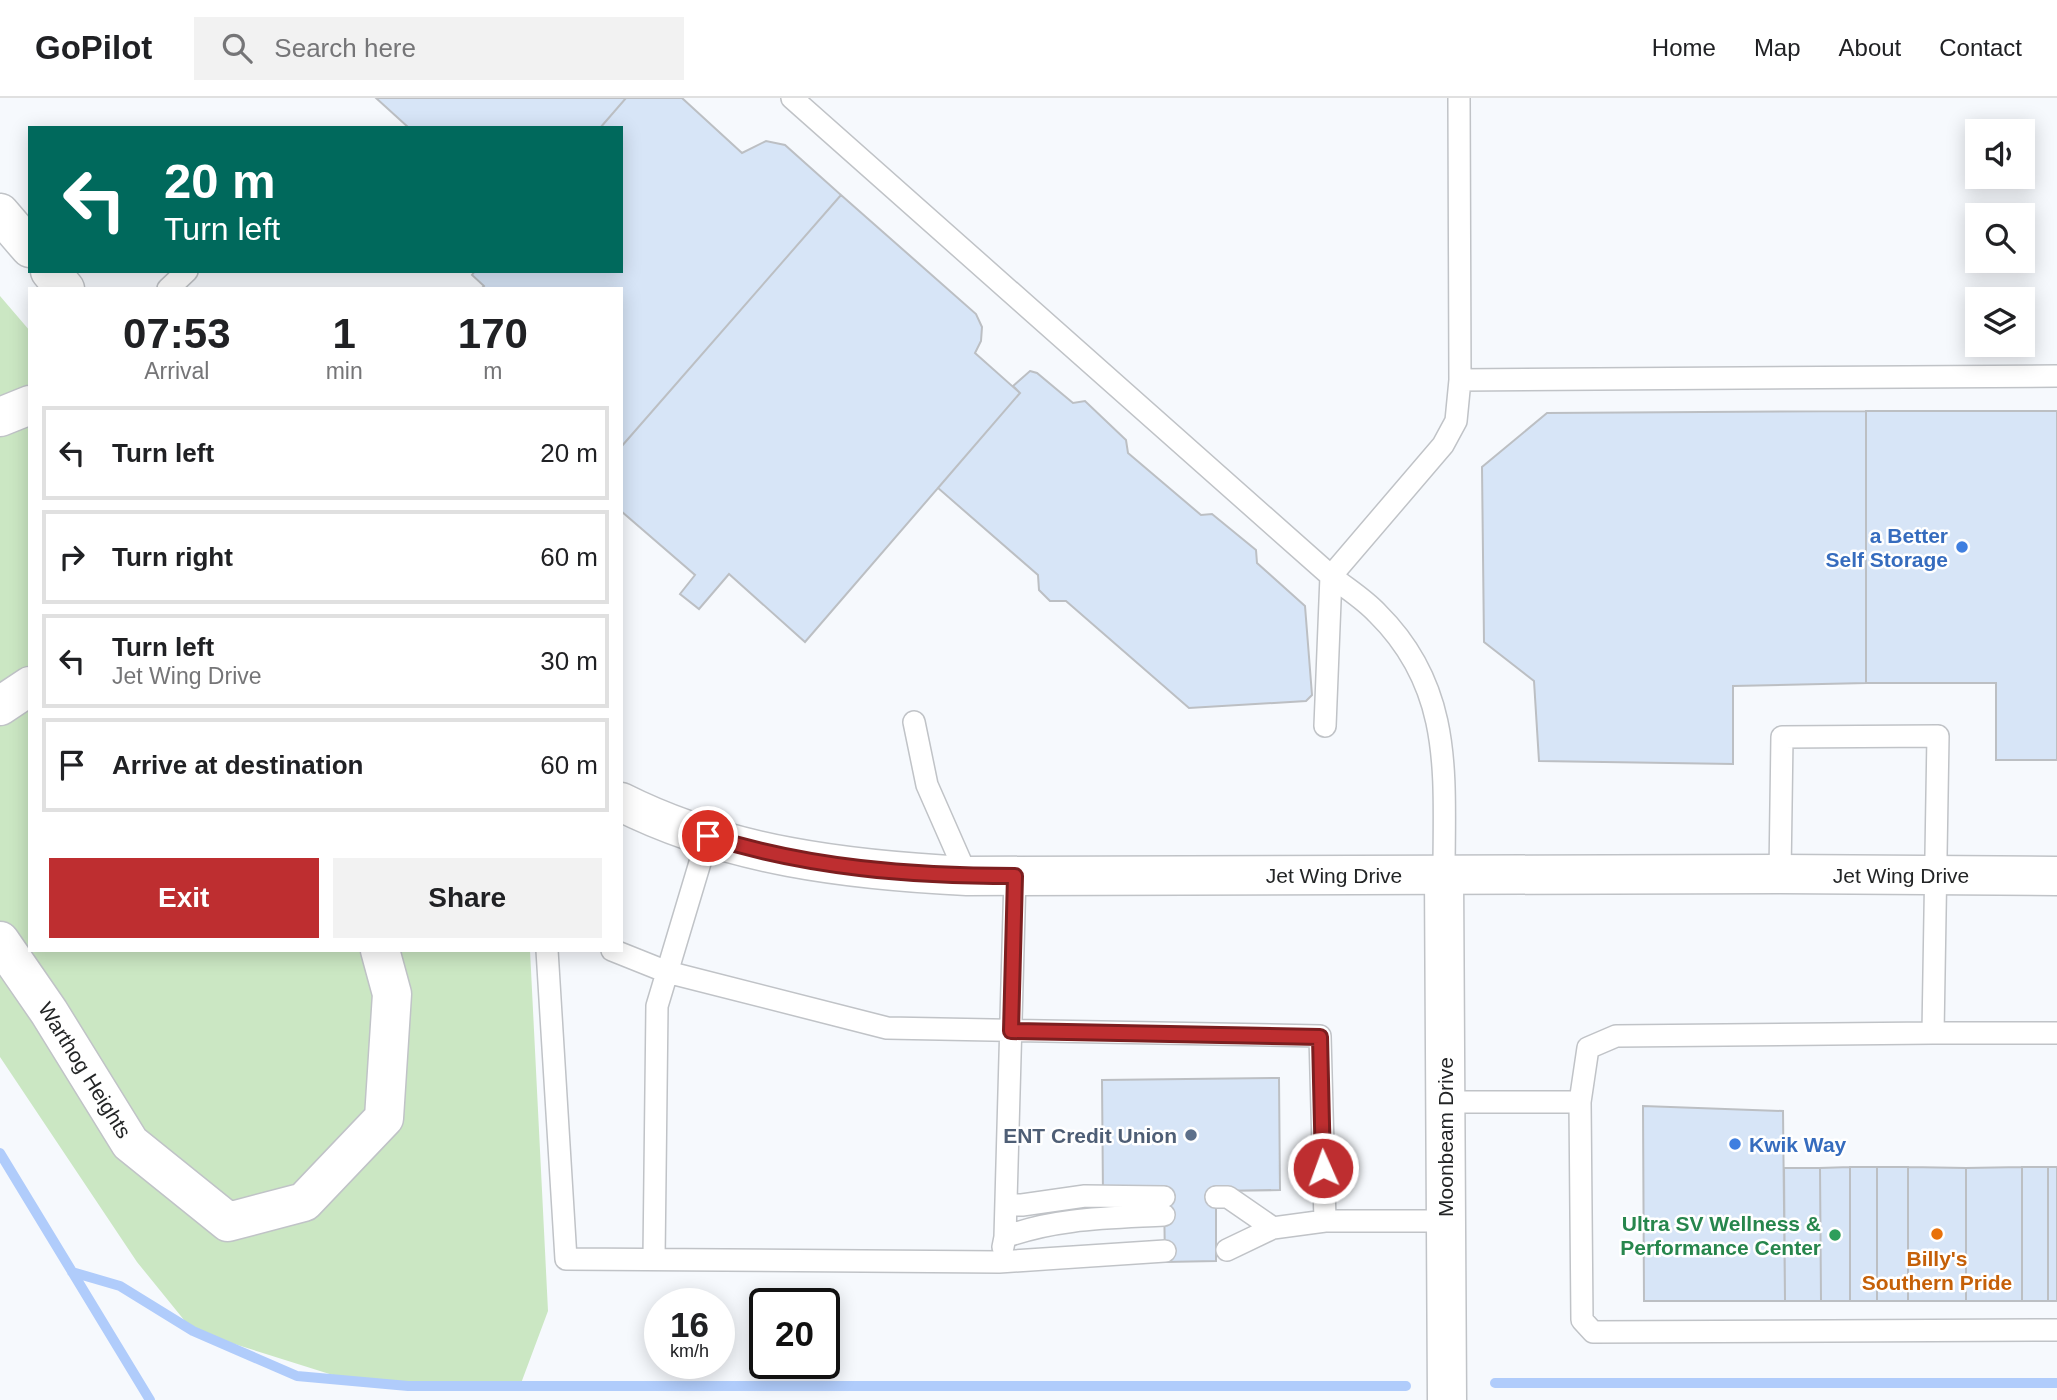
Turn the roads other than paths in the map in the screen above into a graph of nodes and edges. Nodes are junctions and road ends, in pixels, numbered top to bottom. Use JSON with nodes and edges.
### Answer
{"nodes":[{"id":1,"x":792,"y":98,"type":"edge"},
{"id":2,"x":1459,"y":98,"type":"edge"},
{"id":3,"x":0,"y":213,"type":"edge"},
{"id":4,"x":28,"y":246,"type":"edge"},
{"id":5,"x":52,"y":273,"type":"edge"},
{"id":6,"x":185,"y":273,"type":"edge"},
{"id":7,"x":63,"y":287,"type":"edge"},
{"id":8,"x":170,"y":287,"type":"edge"},
{"id":9,"x":2057,"y":376,"type":"edge"},
{"id":10,"x":1460,"y":380,"type":"junction"},
{"id":11,"x":28,"y":406,"type":"edge"},
{"id":12,"x":0,"y":417,"type":"edge"},
{"id":13,"x":1331,"y":576,"type":"junction"},
{"id":14,"x":28,"y":687,"type":"edge"},
{"id":15,"x":0,"y":706,"type":"edge"},
{"id":16,"x":915,"y":722,"type":"dead end"},
{"id":17,"x":1325,"y":726,"type":"dead end"},
{"id":18,"x":623,"y":803,"type":"edge"},
{"id":19,"x":708,"y":836,"type":"junction"},
{"id":20,"x":1444,"y":874,"type":"junction"},
{"id":21,"x":1780,"y":874,"type":"junction"},
{"id":22,"x":1937,"y":875,"type":"junction"},
{"id":23,"x":967,"y":876,"type":"junction"},
{"id":24,"x":1015,"y":876,"type":"junction"},
{"id":25,"x":2057,"y":876,"type":"edge"},
{"id":26,"x":0,"y":941,"type":"edge"},
{"id":27,"x":381,"y":952,"type":"edge"},
{"id":28,"x":548,"y":952,"type":"edge"},
{"id":29,"x":617,"y":952,"type":"edge"},
{"id":30,"x":667,"y":972,"type":"junction"},
{"id":31,"x":1011,"y":1031,"type":"junction"},
{"id":32,"x":2057,"y":1032,"type":"edge"},
{"id":33,"x":1933,"y":1033,"type":"junction"},
{"id":34,"x":1445,"y":1102,"type":"junction"},
{"id":35,"x":1580,"y":1102,"type":"junction"},
{"id":36,"x":1216,"y":1197,"type":"dead end"},
{"id":37,"x":1007,"y":1205,"type":"junction"},
{"id":38,"x":1227,"y":1216,"type":"dead end"},
{"id":39,"x":1325,"y":1221,"type":"junction"},
{"id":40,"x":1446,"y":1221,"type":"junction"},
{"id":41,"x":1273,"y":1228,"type":"junction"},
{"id":42,"x":1005,"y":1237,"type":"junction"},
{"id":43,"x":1227,"y":1250,"type":"dead end"},
{"id":44,"x":1165,"y":1251,"type":"dead end"},
{"id":45,"x":654,"y":1258,"type":"junction"},
{"id":46,"x":999,"y":1262,"type":"junction"},
{"id":47,"x":2057,"y":1331,"type":"edge"},
{"id":48,"x":1447,"y":1400,"type":"edge"}],
"edges":[{"from":1,"to":13,"type":"lane"},
{"from":2,"to":10,"type":"lane"},
{"from":3,"to":4,"type":"main road"},
{"from":5,"to":7,"type":"main road"},
{"from":6,"to":8,"type":"lane"},
{"from":9,"to":10,"type":"lane"},
{"from":10,"to":13,"type":"lane"},
{"from":11,"to":12,"type":"main road"},
{"from":13,"to":17,"type":"lane"},
{"from":13,"to":20,"type":"lane"},
{"from":14,"to":15,"type":"main road"},
{"from":16,"to":23,"type":"lane"},
{"from":18,"to":19,"type":"main road","name":"Jet Wing Drive"},
{"from":19,"to":23,"type":"main road","name":"Jet Wing Drive"},
{"from":19,"to":30,"type":"lane"},
{"from":20,"to":21,"type":"main road","name":"Jet Wing Drive"},
{"from":20,"to":24,"type":"main road","name":"Jet Wing Drive"},
{"from":20,"to":34,"type":"main road","name":"Moonbeam Drive"},
{"from":21,"to":22,"type":"main road","name":"Jet Wing Drive"},
{"from":21,"to":22,"type":"lane"},
{"from":22,"to":25,"type":"main road","name":"Jet Wing Drive"},
{"from":22,"to":33,"type":"lane"},
{"from":23,"to":24,"type":"main road","name":"Jet Wing Drive"},
{"from":24,"to":31,"type":"lane"},
{"from":26,"to":27,"type":"main road","name":"Warthog Heights"},
{"from":28,"to":45,"type":"lane"},
{"from":29,"to":30,"type":"lane"},
{"from":30,"to":31,"type":"lane"},
{"from":30,"to":45,"type":"lane"},
{"from":31,"to":37,"type":"lane"},
{"from":31,"to":39,"type":"lane"},
{"from":32,"to":33,"type":"lane"},
{"from":33,"to":35,"type":"lane"},
{"from":34,"to":35,"type":"lane"},
{"from":34,"to":40,"type":"main road","name":"Moonbeam Drive"},
{"from":35,"to":47,"type":"lane"},
{"from":36,"to":41,"type":"lane"},
{"from":37,"to":42,"type":"lane"},
{"from":37,"to":42,"type":"lane"},
{"from":38,"to":41,"type":"lane"},
{"from":39,"to":40,"type":"lane"},
{"from":39,"to":41,"type":"lane"},
{"from":40,"to":48,"type":"main road","name":"Moonbeam Drive"},
{"from":41,"to":43,"type":"lane"},
{"from":42,"to":46,"type":"lane"},
{"from":44,"to":46,"type":"lane"},
{"from":45,"to":46,"type":"lane"}]}
